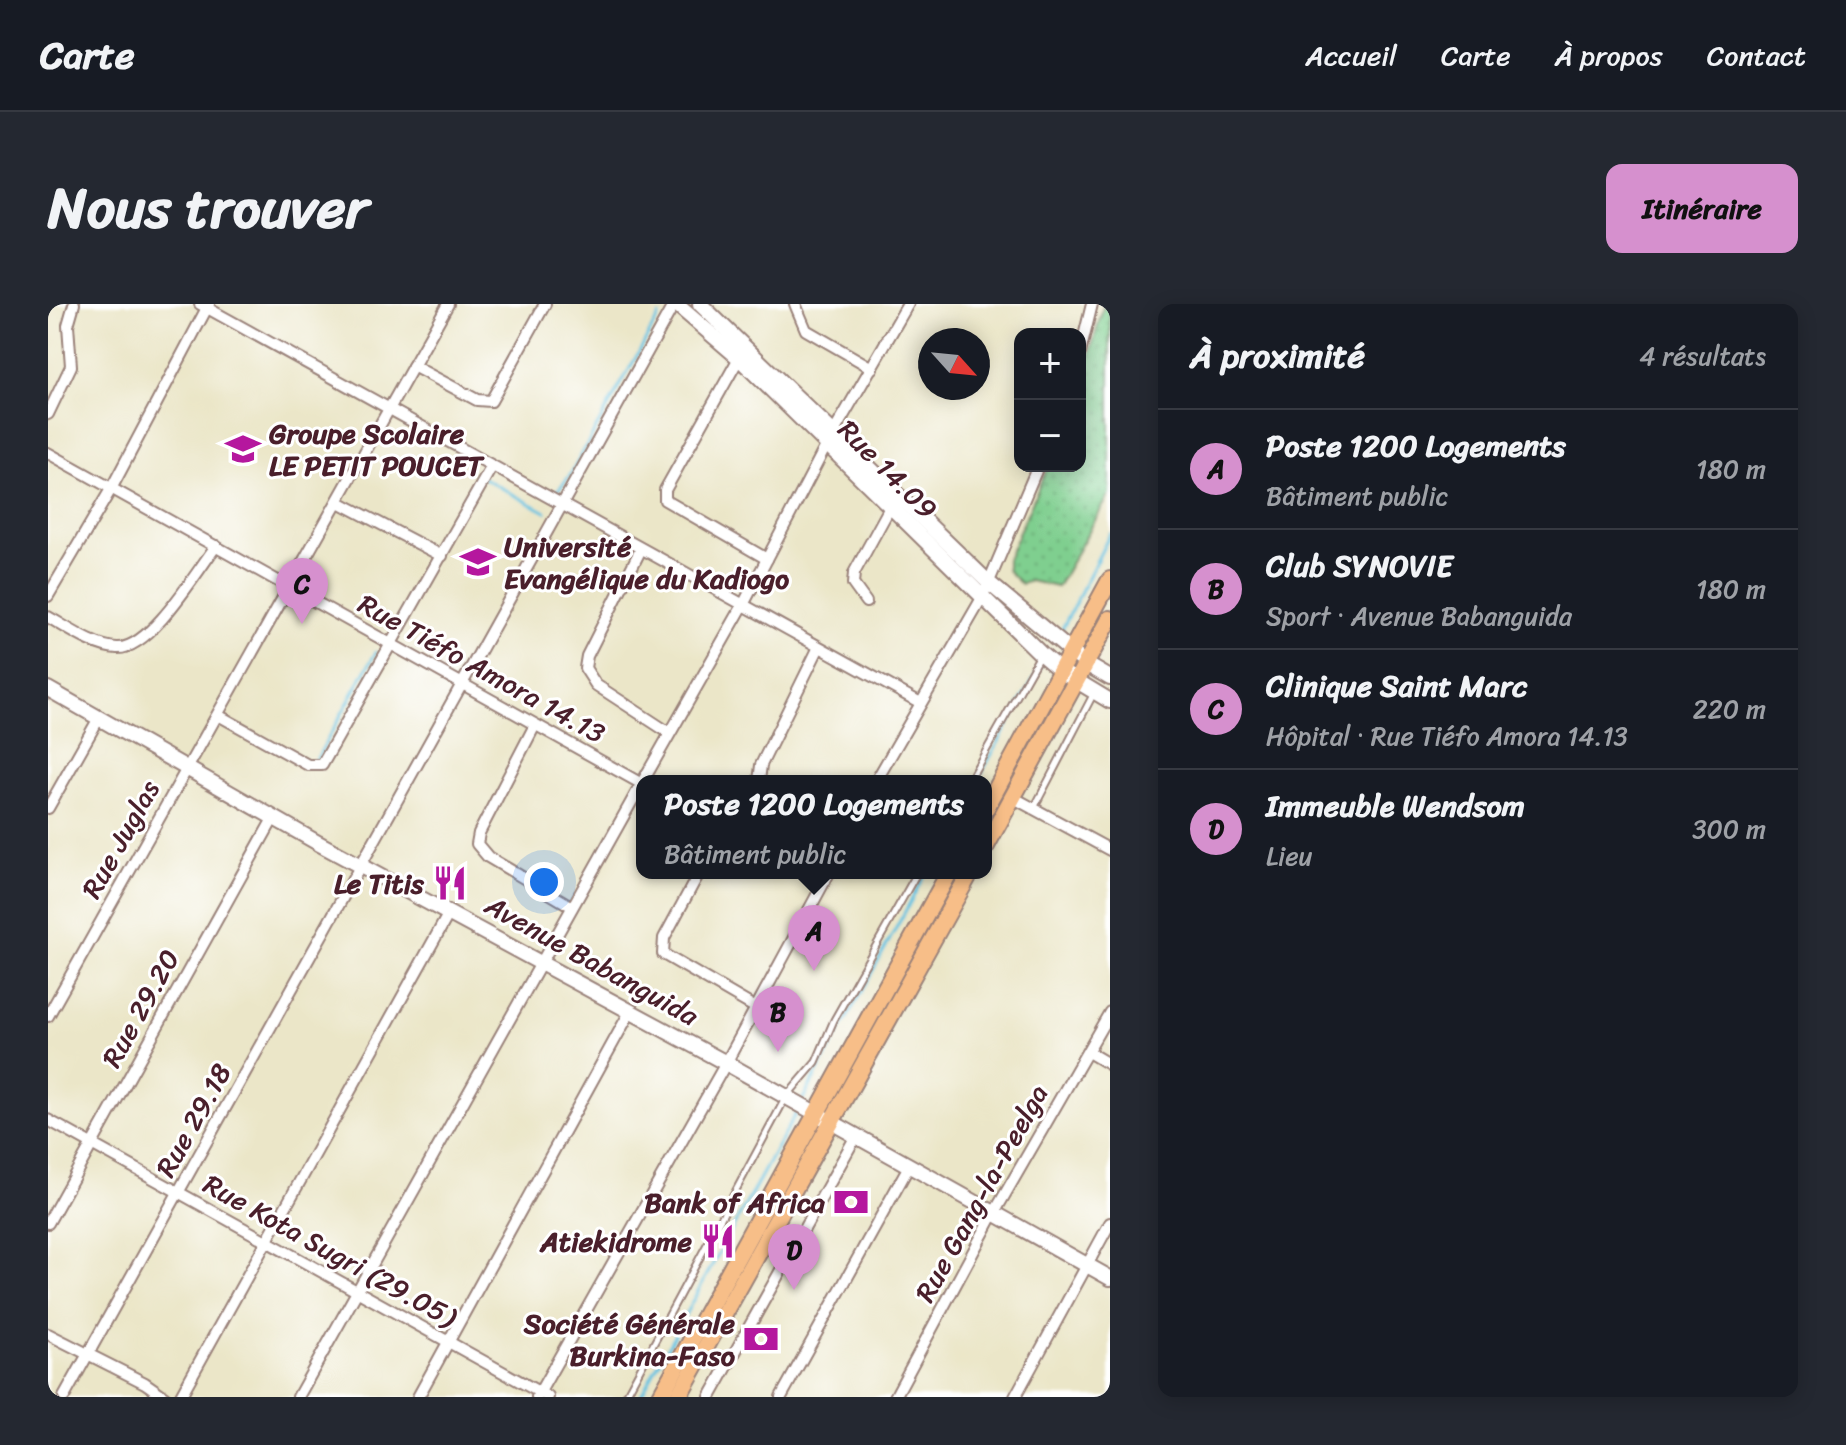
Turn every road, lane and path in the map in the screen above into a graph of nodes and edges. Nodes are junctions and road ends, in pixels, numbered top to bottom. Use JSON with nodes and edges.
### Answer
{"nodes":[{"id":1,"x":74,"y":304,"type":"edge"},
{"id":2,"x":448,"y":304,"type":"edge"},
{"id":3,"x":545,"y":304,"type":"edge"},
{"id":4,"x":675,"y":304,"type":"edge"},
{"id":5,"x":700,"y":304,"type":"edge"},
{"id":6,"x":795,"y":304,"type":"edge"},
{"id":7,"x":908,"y":304,"type":"edge"},
{"id":8,"x":1092,"y":304,"type":"edge"},
{"id":9,"x":205,"y":305,"type":"edge"},
{"id":10,"x":1086,"y":328,"type":"edge"},
{"id":11,"x":739,"y":358,"type":"junction"},
{"id":12,"x":413,"y":366,"type":"junction"},
{"id":13,"x":872,"y":368,"type":"junction"},
{"id":14,"x":387,"y":410,"type":"junction"},
{"id":15,"x":48,"y":414,"type":"edge"},
{"id":16,"x":831,"y":438,"type":"junction"},
{"id":17,"x":48,"y":453,"type":"edge"},
{"id":18,"x":492,"y":466,"type":"junction"},
{"id":19,"x":1035,"y":472,"type":"edge"},
{"id":20,"x":111,"y":489,"type":"junction"},
{"id":21,"x":339,"y":502,"type":"junction"},
{"id":22,"x":563,"y":505,"type":"junction"},
{"id":23,"x":889,"y":509,"type":"junction"},
{"id":24,"x":216,"y":546,"type":"junction"},
{"id":25,"x":641,"y":549,"type":"junction"},
{"id":26,"x":442,"y":556,"type":"junction"},
{"id":27,"x":767,"y":559,"type":"junction"},
{"id":28,"x":1110,"y":580,"type":"edge"},
{"id":29,"x":989,"y":583,"type":"junction"},
{"id":30,"x":291,"y":589,"type":"junction"},
{"id":31,"x":48,"y":596,"type":"edge"},
{"id":32,"x":982,"y":598,"type":"junction"},
{"id":33,"x":866,"y":602,"type":"dead end"},
{"id":34,"x":742,"y":607,"type":"junction"},
{"id":35,"x":48,"y":617,"type":"edge"},
{"id":36,"x":1110,"y":619,"type":"edge"},
{"id":37,"x":392,"y":645,"type":"junction"},
{"id":38,"x":818,"y":649,"type":"junction"},
{"id":39,"x":1072,"y":653,"type":"junction"},
{"id":40,"x":1041,"y":654,"type":"junction"},
{"id":41,"x":1086,"y":664,"type":"junction"},
{"id":42,"x":1062,"y":672,"type":"junction"},
{"id":43,"x":1110,"y":678,"type":"edge"},
{"id":44,"x":1077,"y":682,"type":"junction"},
{"id":45,"x":462,"y":685,"type":"junction"},
{"id":46,"x":48,"y":689,"type":"edge"},
{"id":47,"x":1095,"y":692,"type":"junction"},
{"id":48,"x":1110,"y":701,"type":"edge"},
{"id":49,"x":919,"y":702,"type":"junction"},
{"id":50,"x":218,"y":715,"type":"junction"},
{"id":51,"x":99,"y":718,"type":"junction"},
{"id":52,"x":535,"y":725,"type":"junction"},
{"id":53,"x":668,"y":732,"type":"junction"},
{"id":54,"x":187,"y":769,"type":"junction"},
{"id":55,"x":646,"y":775,"type":"edge"},
{"id":56,"x":760,"y":775,"type":"edge"},
{"id":57,"x":879,"y":775,"type":"edge"},
{"id":58,"x":972,"y":775,"type":"edge"},
{"id":59,"x":636,"y":780,"type":"edge"},
{"id":60,"x":636,"y":793,"type":"edge"},
{"id":61,"x":992,"y":797,"type":"edge"},
{"id":62,"x":1014,"y":798,"type":"junction"},
{"id":63,"x":48,"y":808,"type":"edge"},
{"id":64,"x":1033,"y":809,"type":"junction"},
{"id":65,"x":274,"y":817,"type":"junction"},
{"id":66,"x":992,"y":836,"type":"edge"},
{"id":67,"x":1110,"y":850,"type":"edge"},
{"id":68,"x":361,"y":866,"type":"junction"},
{"id":69,"x":696,"y":879,"type":"edge"},
{"id":70,"x":826,"y":879,"type":"edge"},
{"id":71,"x":914,"y":879,"type":"edge"},
{"id":72,"x":946,"y":879,"type":"edge"},
{"id":73,"x":967,"y":879,"type":"edge"},
{"id":74,"x":571,"y":906,"type":"junction"},
{"id":75,"x":449,"y":913,"type":"junction"},
{"id":76,"x":541,"y":961,"type":"junction"},
{"id":77,"x":756,"y":1008,"type":"junction"},
{"id":78,"x":630,"y":1012,"type":"junction"},
{"id":79,"x":1110,"y":1012,"type":"edge"},
{"id":80,"x":48,"y":1016,"type":"edge"},
{"id":81,"x":1088,"y":1052,"type":"junction"},
{"id":82,"x":726,"y":1063,"type":"junction"},
{"id":83,"x":1110,"y":1065,"type":"edge"},
{"id":84,"x":786,"y":1097,"type":"junction"},
{"id":85,"x":815,"y":1112,"type":"junction"},
{"id":86,"x":48,"y":1120,"type":"edge"},
{"id":87,"x":830,"y":1121,"type":"junction"},
{"id":88,"x":856,"y":1136,"type":"junction"},
{"id":89,"x":92,"y":1143,"type":"junction"},
{"id":90,"x":909,"y":1166,"type":"junction"},
{"id":91,"x":179,"y":1193,"type":"junction"},
{"id":92,"x":993,"y":1215,"type":"junction"},
{"id":93,"x":48,"y":1223,"type":"edge"},
{"id":94,"x":1110,"y":1223,"type":"edge"},
{"id":95,"x":266,"y":1241,"type":"junction"},
{"id":96,"x":1086,"y":1266,"type":"junction"},
{"id":97,"x":1110,"y":1278,"type":"edge"},
{"id":98,"x":356,"y":1293,"type":"junction"},
{"id":99,"x":48,"y":1334,"type":"edge"},
{"id":100,"x":448,"y":1344,"type":"junction"},
{"id":101,"x":88,"y":1355,"type":"junction"},
{"id":102,"x":541,"y":1395,"type":"edge"},
{"id":103,"x":64,"y":1397,"type":"edge"},
{"id":104,"x":165,"y":1397,"type":"edge"},
{"id":105,"x":180,"y":1397,"type":"edge"},
{"id":106,"x":298,"y":1397,"type":"edge"},
{"id":107,"x":418,"y":1397,"type":"edge"},
{"id":108,"x":625,"y":1397,"type":"edge"},
{"id":109,"x":660,"y":1397,"type":"edge"},
{"id":110,"x":678,"y":1397,"type":"edge"},
{"id":111,"x":710,"y":1397,"type":"edge"},
{"id":112,"x":781,"y":1397,"type":"edge"},
{"id":113,"x":895,"y":1397,"type":"edge"},
{"id":114,"x":1015,"y":1397,"type":"edge"}],
"edges":[{"from":1,"to":15,"type":"street"},
{"from":2,"to":12,"type":"street","name":"Rue Juglas"},
{"from":3,"to":12,"type":"street"},
{"from":4,"to":11,"type":"street","name":"Rue 14.09"},
{"from":4,"to":22,"type":"street","name":"Rue 29.18"},
{"from":5,"to":16,"type":"street","name":"Rue 14.09"},
{"from":6,"to":13,"type":"street"},
{"from":7,"to":13,"type":"street"},
{"from":8,"to":10,"type":"street"},
{"from":9,"to":14,"type":"street"},
{"from":9,"to":20,"type":"street"},
{"from":11,"to":16,"type":"street","name":"Rue 14.09"},
{"from":11,"to":27,"type":"street"},
{"from":12,"to":14,"type":"street","name":"Rue Juglas"},
{"from":13,"to":16,"type":"street"},
{"from":14,"to":18,"type":"street"},
{"from":14,"to":21,"type":"street","name":"Rue Juglas"},
{"from":16,"to":23,"type":"street","name":"Rue 14.09"},
{"from":16,"to":27,"type":"street"},
{"from":16,"to":29,"type":"street","name":"Rue 14.09"},
{"from":17,"to":20,"type":"street","name":"Rue Tiéfo Amora 14.13"},
{"from":18,"to":22,"type":"street"},
{"from":18,"to":26,"type":"street"},
{"from":19,"to":29,"type":"street"},
{"from":20,"to":24,"type":"street","name":"Rue Tiéfo Amora 14.13"},
{"from":20,"to":31,"type":"street"},
{"from":21,"to":26,"type":"street"},
{"from":21,"to":30,"type":"street","name":"Rue Juglas"},
{"from":22,"to":25,"type":"street"},
{"from":22,"to":45,"type":"street","name":"Rue 29.18"},
{"from":23,"to":32,"type":"street","name":"Rue 14.09"},
{"from":23,"to":33,"type":"street"},
{"from":24,"to":30,"type":"street","name":"Rue Tiéfo Amora 14.13"},
{"from":24,"to":35,"type":"street"},
{"from":25,"to":34,"type":"street"},
{"from":25,"to":53,"type":"street"},
{"from":26,"to":37,"type":"street"},
{"from":27,"to":34,"type":"street"},
{"from":28,"to":39,"type":"main road"},
{"from":29,"to":32,"type":"street"},
{"from":29,"to":39,"type":"street","name":"Rue 14.09"},
{"from":30,"to":37,"type":"street","name":"Rue Tiéfo Amora 14.13"},
{"from":30,"to":50,"type":"street","name":"Rue Juglas"},
{"from":32,"to":40,"type":"street","name":"Rue 14.09"},
{"from":32,"to":49,"type":"street"},
{"from":34,"to":38,"type":"street"},
{"from":34,"to":53,"type":"street"},
{"from":36,"to":41,"type":"main road"},
{"from":37,"to":45,"type":"street","name":"Rue Tiéfo Amora 14.13"},
{"from":37,"to":50,"type":"street"},
{"from":38,"to":49,"type":"street"},
{"from":38,"to":56,"type":"street"},
{"from":39,"to":41,"type":"street","name":"Rue 14.09"},
{"from":39,"to":42,"type":"main road"},
{"from":40,"to":42,"type":"street","name":"Rue 14.09"},
{"from":40,"to":58,"type":"lane"},
{"from":41,"to":43,"type":"street","name":"Rue 14.09"},
{"from":41,"to":44,"type":"main road"},
{"from":42,"to":44,"type":"street","name":"Rue 14.09"},
{"from":42,"to":61,"type":"main road"},
{"from":44,"to":47,"type":"street","name":"Rue 14.09"},
{"from":44,"to":62,"type":"main road"},
{"from":45,"to":52,"type":"street","name":"Rue Tiéfo Amora 14.13"},
{"from":45,"to":68,"type":"street","name":"Rue 29.18"},
{"from":46,"to":51,"type":"street","name":"Avenue Babanguida"},
{"from":47,"to":48,"type":"street","name":"Rue 14.09"},
{"from":47,"to":64,"type":"lane"},
{"from":49,"to":57,"type":"street"},
{"from":50,"to":54,"type":"street","name":"Rue Juglas"},
{"from":51,"to":54,"type":"street","name":"Avenue Babanguida"},
{"from":51,"to":63,"type":"street"},
{"from":52,"to":59,"type":"street","name":"Rue Tiéfo Amora 14.13"},
{"from":52,"to":74,"type":"street"},
{"from":53,"to":55,"type":"street"},
{"from":54,"to":65,"type":"street","name":"Avenue Babanguida"},
{"from":54,"to":80,"type":"street","name":"Rue Juglas"},
{"from":60,"to":74,"type":"street"},
{"from":62,"to":64,"type":"street"},
{"from":62,"to":66,"type":"main road"},
{"from":64,"to":67,"type":"street"},
{"from":65,"to":68,"type":"street","name":"Avenue Babanguida"},
{"from":65,"to":89,"type":"street","name":"Rue 29.20"},
{"from":68,"to":75,"type":"street","name":"Avenue Babanguida"},
{"from":68,"to":91,"type":"street","name":"Rue 29.18"},
{"from":69,"to":77,"type":"street"},
{"from":70,"to":77,"type":"street"},
{"from":71,"to":84,"type":"lane"},
{"from":72,"to":85,"type":"main road"},
{"from":73,"to":87,"type":"main road"},
{"from":74,"to":76,"type":"street"},
{"from":75,"to":76,"type":"street","name":"Avenue Babanguida"},
{"from":75,"to":95,"type":"street"},
{"from":76,"to":78,"type":"street","name":"Avenue Babanguida"},
{"from":76,"to":98,"type":"street"},
{"from":77,"to":82,"type":"street"},
{"from":78,"to":82,"type":"street","name":"Avenue Babanguida"},
{"from":78,"to":100,"type":"street"},
{"from":79,"to":81,"type":"street","name":"Rue Gang-la-Peelga"},
{"from":81,"to":83,"type":"street"},
{"from":81,"to":92,"type":"street","name":"Rue Gang-la-Peelga"},
{"from":82,"to":84,"type":"street","name":"Avenue Babanguida"},
{"from":82,"to":102,"type":"street"},
{"from":84,"to":85,"type":"street","name":"Avenue Babanguida"},
{"from":84,"to":108,"type":"lane"},
{"from":85,"to":87,"type":"street","name":"Avenue Babanguida"},
{"from":85,"to":109,"type":"main road"},
{"from":86,"to":89,"type":"street","name":"Rue Kota Sugri (29.05)"},
{"from":87,"to":88,"type":"street","name":"Avenue Babanguida"},
{"from":87,"to":110,"type":"main road"},
{"from":88,"to":90,"type":"street","name":"Avenue Babanguida"},
{"from":88,"to":111,"type":"street"},
{"from":89,"to":91,"type":"street","name":"Rue Kota Sugri (29.05)"},
{"from":89,"to":93,"type":"street","name":"Rue 29.20"},
{"from":90,"to":92,"type":"street","name":"Avenue Babanguida"},
{"from":90,"to":112,"type":"street"},
{"from":91,"to":95,"type":"street","name":"Rue Kota Sugri (29.05)"},
{"from":91,"to":101,"type":"street","name":"Rue 29.18"},
{"from":92,"to":96,"type":"street","name":"Avenue Babanguida"},
{"from":92,"to":113,"type":"street","name":"Rue Gang-la-Peelga"},
{"from":94,"to":96,"type":"street"},
{"from":95,"to":98,"type":"street","name":"Rue Kota Sugri (29.05)"},
{"from":95,"to":105,"type":"street"},
{"from":96,"to":97,"type":"street","name":"Avenue Babanguida"},
{"from":96,"to":114,"type":"street"},
{"from":98,"to":100,"type":"street","name":"Rue Kota Sugri (29.05)"},
{"from":98,"to":106,"type":"street"},
{"from":99,"to":101,"type":"street"},
{"from":100,"to":102,"type":"street","name":"Rue Kota Sugri (29.05)"},
{"from":100,"to":107,"type":"street"},
{"from":101,"to":103,"type":"street","name":"Rue 29.18"},
{"from":101,"to":104,"type":"street"}]}
